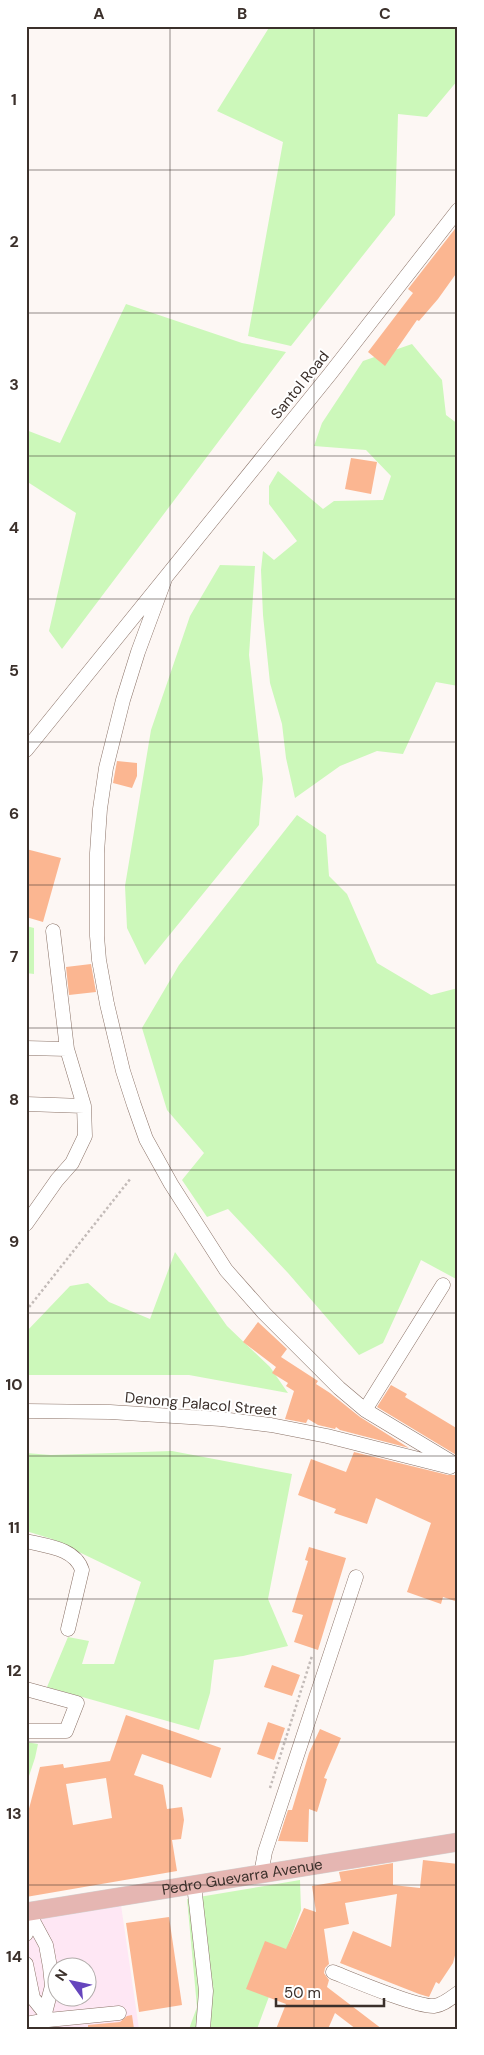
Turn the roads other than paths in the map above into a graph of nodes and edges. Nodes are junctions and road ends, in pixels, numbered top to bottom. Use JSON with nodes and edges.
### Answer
{"nodes":[{"id":1,"x":458,"y":210,"type":"edge"},
{"id":2,"x":165,"y":579,"type":"junction"},
{"id":3,"x":26,"y":750,"type":"edge"},
{"id":4,"x":53,"y":931,"type":"dead end"},
{"id":5,"x":26,"y":1048,"type":"edge"},
{"id":6,"x":67,"y":1049,"type":"junction"},
{"id":7,"x":26,"y":1104,"type":"edge"},
{"id":8,"x":84,"y":1106,"type":"junction"},
{"id":9,"x":26,"y":1224,"type":"edge"},
{"id":10,"x":443,"y":1285,"type":"dead end"},
{"id":11,"x":365,"y":1410,"type":"junction"},
{"id":12,"x":26,"y":1411,"type":"edge"},
{"id":13,"x":458,"y":1468,"type":"edge"},
{"id":14,"x":26,"y":1541,"type":"edge"},
{"id":15,"x":356,"y":1577,"type":"dead end"},
{"id":16,"x":68,"y":1629,"type":"dead end"},
{"id":17,"x":26,"y":1688,"type":"edge"},
{"id":18,"x":26,"y":1731,"type":"edge"},
{"id":19,"x":458,"y":1842,"type":"edge"},
{"id":20,"x":261,"y":1874,"type":"junction"},
{"id":21,"x":194,"y":1886,"type":"junction"},
{"id":22,"x":29,"y":1914,"type":"edge"},
{"id":23,"x":26,"y":1934,"type":"edge"},
{"id":24,"x":26,"y":1964,"type":"edge"},
{"id":25,"x":333,"y":1972,"type":"dead end"},
{"id":26,"x":458,"y":1993,"type":"edge"},
{"id":27,"x":119,"y":2013,"type":"dead end"},
{"id":28,"x":47,"y":2017,"type":"junction"},
{"id":29,"x":26,"y":2024,"type":"edge"},
{"id":30,"x":203,"y":2029,"type":"edge"}],
"edges":[{"from":1,"to":2,"type":"street","name":"Santol Road"},
{"from":2,"to":3,"type":"street","name":"Santol Road"},
{"from":2,"to":11,"type":"street"},
{"from":4,"to":6,"type":"street"},
{"from":5,"to":6,"type":"street"},
{"from":6,"to":8,"type":"street"},
{"from":7,"to":8,"type":"street"},
{"from":8,"to":9,"type":"street"},
{"from":10,"to":11,"type":"street"},
{"from":11,"to":13,"type":"street"},
{"from":12,"to":13,"type":"street","name":"Denong Palacol Street"},
{"from":14,"to":16,"type":"street"},
{"from":15,"to":20,"type":"street"},
{"from":17,"to":18,"type":"street"},
{"from":19,"to":20,"type":"main road","name":"Pedro Guevarra Avenue"},
{"from":20,"to":21,"type":"main road","name":"Pedro Guevarra Avenue"},
{"from":21,"to":22,"type":"main road","name":"Pedro Guevarra Avenue"},
{"from":21,"to":30,"type":"street"},
{"from":22,"to":23,"type":"street"},
{"from":22,"to":28,"type":"street"},
{"from":24,"to":28,"type":"street"},
{"from":25,"to":26,"type":"street"},
{"from":27,"to":28,"type":"street"},
{"from":28,"to":29,"type":"street"}]}
